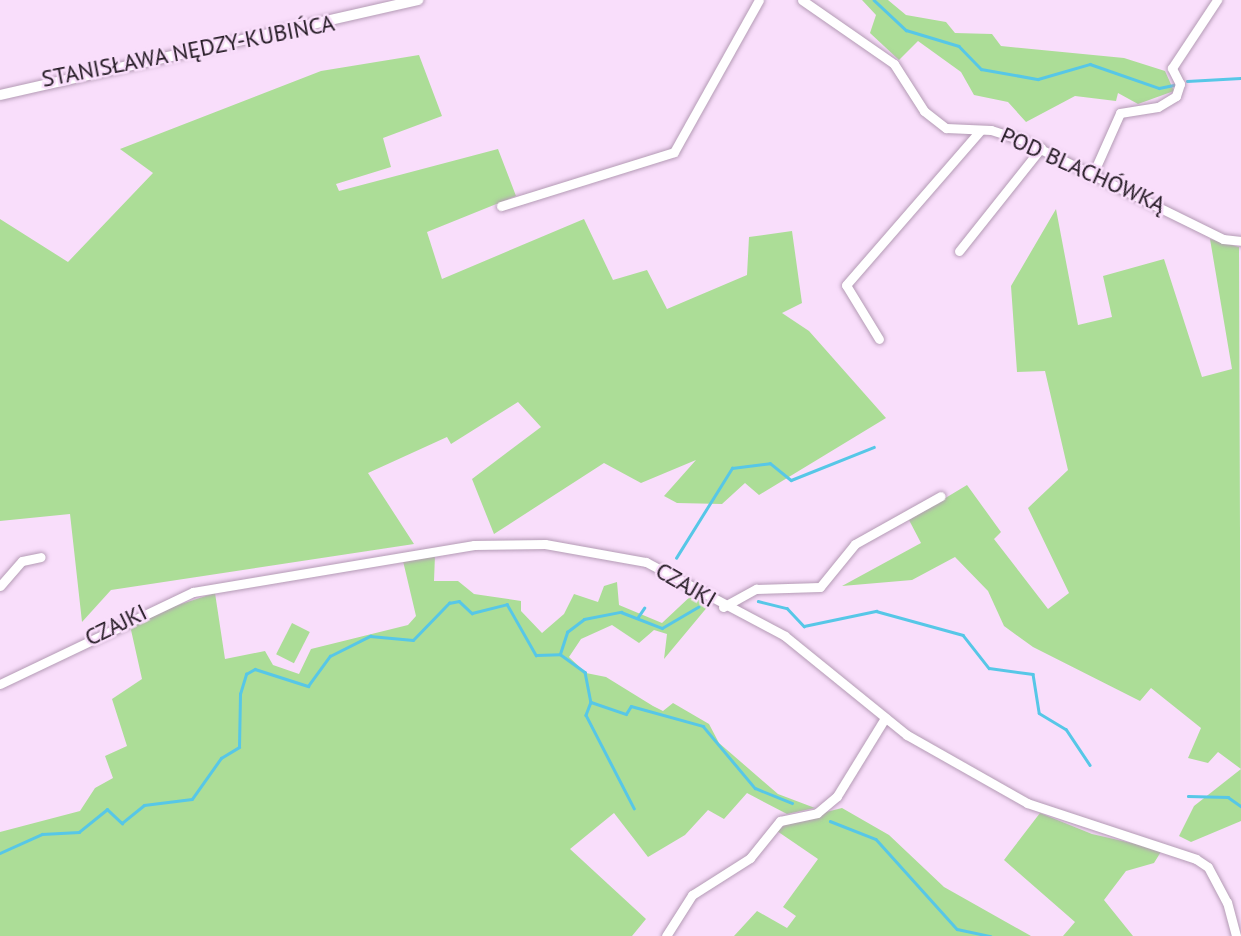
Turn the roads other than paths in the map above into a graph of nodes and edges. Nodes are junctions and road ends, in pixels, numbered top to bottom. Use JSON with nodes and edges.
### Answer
{"nodes":[{"id":1,"x":418,"y":0,"type":"edge"},
{"id":2,"x":759,"y":0,"type":"edge"},
{"id":3,"x":802,"y":0,"type":"edge"},
{"id":4,"x":1217,"y":0,"type":"edge"},
{"id":5,"x":0,"y":95,"type":"edge"},
{"id":6,"x":981,"y":131,"type":"junction"},
{"id":7,"x":1041,"y":148,"type":"junction"},
{"id":8,"x":1092,"y":176,"type":"junction"},
{"id":9,"x":501,"y":206,"type":"dead end"},
{"id":10,"x":1241,"y":241,"type":"edge"},
{"id":11,"x":959,"y":251,"type":"dead end"},
{"id":12,"x":879,"y":339,"type":"dead end"},
{"id":13,"x":942,"y":496,"type":"dead end"},
{"id":14,"x":41,"y":557,"type":"dead end"},
{"id":15,"x":0,"y":586,"type":"edge"},
{"id":16,"x":723,"y":607,"type":"junction"},
{"id":17,"x":0,"y":684,"type":"edge"},
{"id":18,"x":885,"y":718,"type":"junction"},
{"id":19,"x":666,"y":936,"type":"edge"},
{"id":20,"x":1236,"y":936,"type":"edge"}],
"edges":[{"from":1,"to":5,"type":"street","name":"STANISŁAWA NĘDZY-KUBIŃCA"},
{"from":2,"to":9,"type":"street"},
{"from":3,"to":6,"type":"street","name":"POD BLACHÓWKĄ"},
{"from":4,"to":8,"type":"street"},
{"from":6,"to":7,"type":"street","name":"POD BLACHÓWKĄ"},
{"from":6,"to":12,"type":"street"},
{"from":7,"to":8,"type":"street","name":"POD BLACHÓWKĄ"},
{"from":7,"to":11,"type":"street"},
{"from":8,"to":10,"type":"street","name":"POD BLACHÓWKĄ"},
{"from":13,"to":16,"type":"street"},
{"from":14,"to":15,"type":"street"},
{"from":16,"to":17,"type":"street","name":"CZAJKI"},
{"from":16,"to":18,"type":"street","name":"CZAJKI"},
{"from":18,"to":19,"type":"street"},
{"from":18,"to":20,"type":"street","name":"CZAJKI"}]}
